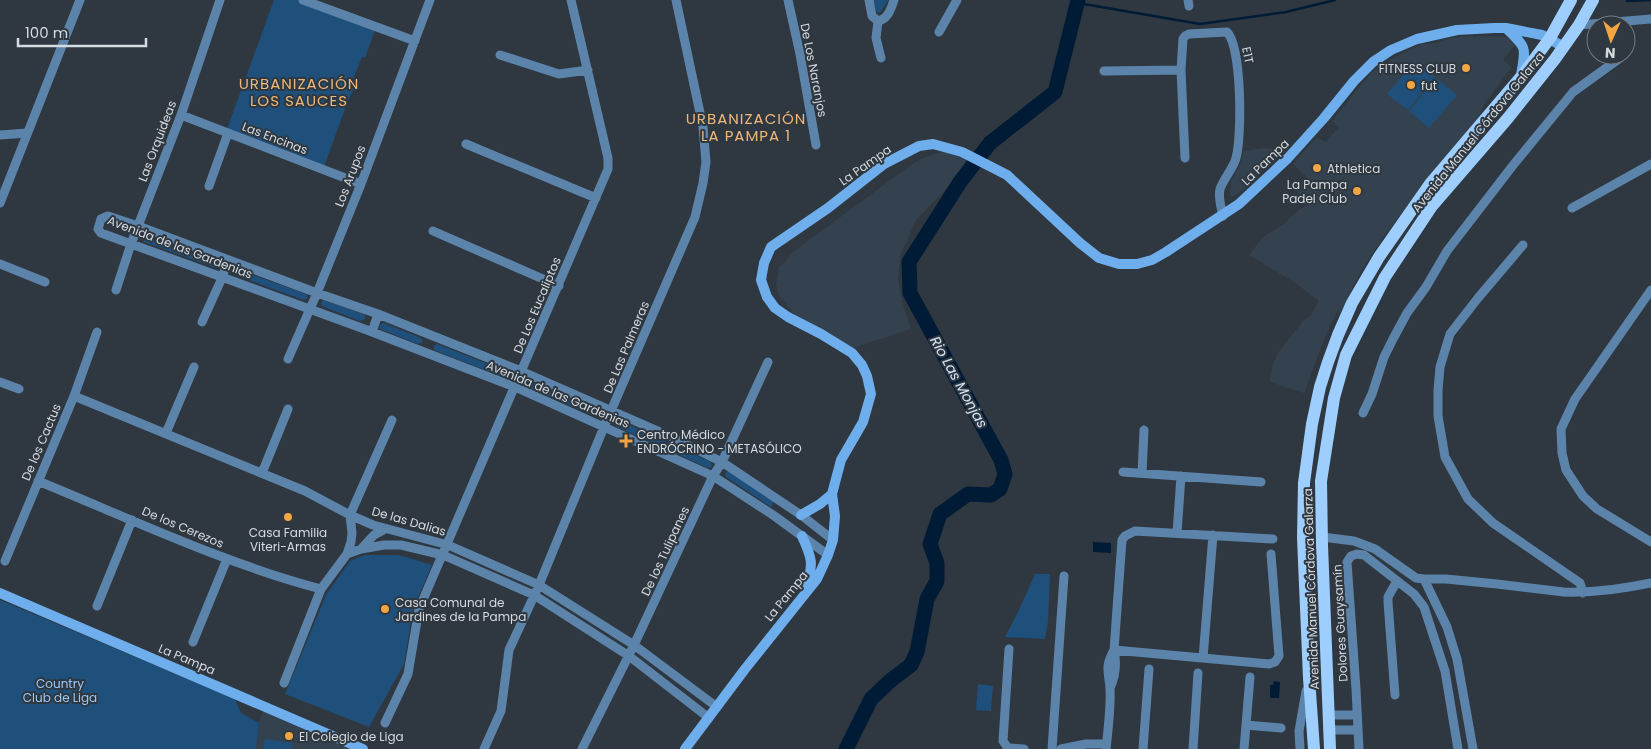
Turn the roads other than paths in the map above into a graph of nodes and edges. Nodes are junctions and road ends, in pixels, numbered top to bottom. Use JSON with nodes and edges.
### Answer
{"nodes":[{"id":1,"x":80,"y":0,"type":"edge"},
{"id":2,"x":220,"y":0,"type":"edge"},
{"id":3,"x":303,"y":0,"type":"edge"},
{"id":4,"x":430,"y":0,"type":"edge"},
{"id":5,"x":571,"y":0,"type":"edge"},
{"id":6,"x":676,"y":0,"type":"edge"},
{"id":7,"x":788,"y":0,"type":"edge"},
{"id":8,"x":869,"y":0,"type":"edge"},
{"id":9,"x":894,"y":0,"type":"edge"},
{"id":10,"x":957,"y":0,"type":"edge"},
{"id":11,"x":1571,"y":0,"type":"edge"},
{"id":12,"x":1593,"y":0,"type":"edge"},
{"id":13,"x":1651,"y":19,"type":"edge"},
{"id":14,"x":878,"y":21,"type":"junction"},
{"id":15,"x":1636,"y":21,"type":"edge"},
{"id":16,"x":1578,"y":25,"type":"junction"},
{"id":17,"x":1586,"y":26,"type":"edge"},
{"id":18,"x":1506,"y":28,"type":"junction"},
{"id":19,"x":940,"y":32,"type":"dead end"},
{"id":20,"x":1550,"y":38,"type":"junction"},
{"id":21,"x":415,"y":41,"type":"junction"},
{"id":22,"x":1564,"y":47,"type":"junction"},
{"id":23,"x":500,"y":55,"type":"dead end"},
{"id":24,"x":881,"y":58,"type":"dead end"},
{"id":25,"x":1610,"y":65,"type":"edge"},
{"id":26,"x":588,"y":70,"type":"junction"},
{"id":27,"x":1181,"y":70,"type":"junction"},
{"id":28,"x":1104,"y":71,"type":"dead end"},
{"id":29,"x":1521,"y":77,"type":"junction"},
{"id":30,"x":181,"y":115,"type":"junction"},
{"id":31,"x":1480,"y":125,"type":"junction"},
{"id":32,"x":27,"y":133,"type":"junction"},
{"id":33,"x":228,"y":133,"type":"junction"},
{"id":34,"x":0,"y":135,"type":"edge"},
{"id":35,"x":1493,"y":136,"type":"junction"},
{"id":36,"x":466,"y":144,"type":"dead end"},
{"id":37,"x":816,"y":145,"type":"dead end"},
{"id":38,"x":1185,"y":158,"type":"dead end"},
{"id":39,"x":1651,"y":164,"type":"edge"},
{"id":40,"x":361,"y":184,"type":"junction"},
{"id":41,"x":209,"y":186,"type":"dead end"},
{"id":42,"x":596,"y":198,"type":"junction"},
{"id":43,"x":0,"y":203,"type":"edge"},
{"id":44,"x":1572,"y":208,"type":"dead end"},
{"id":45,"x":1222,"y":216,"type":"junction"},
{"id":46,"x":138,"y":226,"type":"junction"},
{"id":47,"x":433,"y":232,"type":"dead end"},
{"id":48,"x":131,"y":244,"type":"junction"},
{"id":49,"x":1523,"y":244,"type":"dead end"},
{"id":50,"x":228,"y":260,"type":"junction"},
{"id":51,"x":0,"y":264,"type":"edge"},
{"id":52,"x":222,"y":278,"type":"junction"},
{"id":53,"x":45,"y":282,"type":"dead end"},
{"id":54,"x":559,"y":286,"type":"junction"},
{"id":55,"x":116,"y":290,"type":"dead end"},
{"id":56,"x":1651,"y":290,"type":"edge"},
{"id":57,"x":318,"y":293,"type":"junction"},
{"id":58,"x":310,"y":309,"type":"junction"},
{"id":59,"x":378,"y":314,"type":"junction"},
{"id":60,"x":202,"y":322,"type":"dead end"},
{"id":61,"x":97,"y":332,"type":"dead end"},
{"id":62,"x":372,"y":332,"type":"junction"},
{"id":63,"x":430,"y":335,"type":"junction"},
{"id":64,"x":423,"y":352,"type":"junction"},
{"id":65,"x":288,"y":359,"type":"dead end"},
{"id":66,"x":768,"y":362,"type":"dead end"},
{"id":67,"x":194,"y":367,"type":"dead end"},
{"id":68,"x":521,"y":371,"type":"junction"},
{"id":69,"x":0,"y":382,"type":"edge"},
{"id":70,"x":514,"y":387,"type":"junction"},
{"id":71,"x":19,"y":389,"type":"dead end"},
{"id":72,"x":74,"y":396,"type":"junction"},
{"id":73,"x":288,"y":409,"type":"dead end"},
{"id":74,"x":612,"y":412,"type":"junction"},
{"id":75,"x":1363,"y":413,"type":"dead end"},
{"id":76,"x":392,"y":420,"type":"dead end"},
{"id":77,"x":604,"y":427,"type":"junction"},
{"id":78,"x":1144,"y":430,"type":"dead end"},
{"id":79,"x":166,"y":433,"type":"junction"},
{"id":80,"x":722,"y":462,"type":"junction"},
{"id":81,"x":1123,"y":472,"type":"dead end"},
{"id":82,"x":262,"y":473,"type":"junction"},
{"id":83,"x":1142,"y":473,"type":"junction"},
{"id":84,"x":714,"y":476,"type":"junction"},
{"id":85,"x":1181,"y":476,"type":"junction"},
{"id":86,"x":38,"y":481,"type":"junction"},
{"id":87,"x":1261,"y":482,"type":"dead end"},
{"id":88,"x":832,"y":494,"type":"junction"},
{"id":89,"x":350,"y":515,"type":"junction"},
{"id":90,"x":801,"y":515,"type":"junction"},
{"id":91,"x":132,"y":520,"type":"junction"},
{"id":92,"x":385,"y":529,"type":"junction"},
{"id":93,"x":1177,"y":533,"type":"junction"},
{"id":94,"x":1213,"y":535,"type":"junction"},
{"id":95,"x":802,"y":536,"type":"junction"},
{"id":96,"x":1322,"y":537,"type":"junction"},
{"id":97,"x":1273,"y":539,"type":"dead end"},
{"id":98,"x":833,"y":540,"type":"junction"},
{"id":99,"x":1651,"y":542,"type":"edge"},
{"id":100,"x":448,"y":545,"type":"junction"},
{"id":101,"x":362,"y":549,"type":"junction"},
{"id":102,"x":347,"y":554,"type":"junction"},
{"id":103,"x":1271,"y":554,"type":"dead end"},
{"id":104,"x":443,"y":555,"type":"junction"},
{"id":105,"x":828,"y":555,"type":"junction"},
{"id":106,"x":227,"y":560,"type":"junction"},
{"id":107,"x":5,"y":561,"type":"dead end"},
{"id":108,"x":1064,"y":576,"type":"dead end"},
{"id":109,"x":1420,"y":578,"type":"junction"},
{"id":110,"x":1397,"y":580,"type":"junction"},
{"id":111,"x":1651,"y":582,"type":"edge"},
{"id":112,"x":539,"y":585,"type":"junction"},
{"id":113,"x":321,"y":589,"type":"junction"},
{"id":114,"x":0,"y":593,"type":"edge"},
{"id":115,"x":804,"y":593,"type":"junction"},
{"id":116,"x":1582,"y":593,"type":"junction"},
{"id":117,"x":534,"y":595,"type":"junction"},
{"id":118,"x":97,"y":606,"type":"dead end"},
{"id":119,"x":193,"y":642,"type":"dead end"},
{"id":120,"x":634,"y":645,"type":"junction"},
{"id":121,"x":1009,"y":649,"type":"dead end"},
{"id":122,"x":1114,"y":650,"type":"junction"},
{"id":123,"x":628,"y":656,"type":"junction"},
{"id":124,"x":1203,"y":658,"type":"junction"},
{"id":125,"x":1149,"y":669,"type":"dead end"},
{"id":126,"x":1198,"y":673,"type":"dead end"},
{"id":127,"x":1250,"y":677,"type":"dead end"},
{"id":128,"x":1309,"y":678,"type":"junction"},
{"id":129,"x":284,"y":683,"type":"dead end"},
{"id":130,"x":1395,"y":695,"type":"dead end"},
{"id":131,"x":717,"y":707,"type":"junction"},
{"id":132,"x":1329,"y":715,"type":"junction"},
{"id":133,"x":1357,"y":716,"type":"junction"},
{"id":134,"x":709,"y":718,"type":"junction"},
{"id":135,"x":385,"y":723,"type":"dead end"},
{"id":136,"x":1246,"y":725,"type":"junction"},
{"id":137,"x":1281,"y":728,"type":"dead end"},
{"id":138,"x":1329,"y":730,"type":"junction"},
{"id":139,"x":1357,"y":730,"type":"junction"},
{"id":140,"x":1106,"y":746,"type":"edge"},
{"id":141,"x":363,"y":749,"type":"edge"},
{"id":142,"x":484,"y":749,"type":"edge"},
{"id":143,"x":582,"y":749,"type":"edge"},
{"id":144,"x":685,"y":749,"type":"edge"},
{"id":145,"x":1024,"y":749,"type":"edge"},
{"id":146,"x":1052,"y":749,"type":"edge"},
{"id":147,"x":1061,"y":749,"type":"edge"},
{"id":148,"x":1143,"y":749,"type":"edge"},
{"id":149,"x":1193,"y":749,"type":"edge"},
{"id":150,"x":1244,"y":749,"type":"edge"},
{"id":151,"x":1300,"y":749,"type":"edge"},
{"id":152,"x":1314,"y":749,"type":"edge"},
{"id":153,"x":1330,"y":749,"type":"edge"},
{"id":154,"x":1359,"y":749,"type":"edge"},
{"id":155,"x":1458,"y":749,"type":"edge"},
{"id":156,"x":1473,"y":749,"type":"edge"}],
"edges":[{"from":1,"to":32,"type":"street"},
{"from":2,"to":30,"type":"street","name":"Las Orquideas"},
{"from":3,"to":21,"type":"street"},
{"from":4,"to":21,"type":"street","name":"Los Arupos"},
{"from":5,"to":26,"type":"street","name":"De Los Eucaliptos"},
{"from":6,"to":74,"type":"street","name":"De Las Palmeras"},
{"from":7,"to":37,"type":"street","name":"De Los Naranjos"},
{"from":8,"to":14,"type":"street"},
{"from":9,"to":14,"type":"street"},
{"from":10,"to":19,"type":"street"},
{"from":11,"to":20,"type":"main road","name":"Avenida Manuel Córdova Galarza"},
{"from":12,"to":16,"type":"main road","name":"Avenida Manuel Córdova Galarza"},
{"from":13,"to":15,"type":"street"},
{"from":14,"to":24,"type":"street"},
{"from":16,"to":17,"type":"street"},
{"from":16,"to":22,"type":"main road","name":"Avenida Manuel Córdova Galarza"},
{"from":18,"to":20,"type":"street","name":"La Pampa"},
{"from":18,"to":29,"type":"street"},
{"from":18,"to":45,"type":"street","name":"La Pampa"},
{"from":20,"to":22,"type":"street","name":"La Pampa"},
{"from":20,"to":29,"type":"main road","name":"Avenida Manuel Córdova Galarza"},
{"from":21,"to":40,"type":"street","name":"Los Arupos"},
{"from":22,"to":35,"type":"main road","name":"Avenida Manuel Córdova Galarza"},
{"from":23,"to":26,"type":"street"},
{"from":25,"to":75,"type":"street"},
{"from":26,"to":42,"type":"street","name":"De Los Eucaliptos"},
{"from":27,"to":28,"type":"street"},
{"from":27,"to":38,"type":"street","name":"E1T"},
{"from":27,"to":45,"type":"street","name":"E1T"},
{"from":29,"to":31,"type":"main road","name":"Avenida Manuel Córdova Galarza"},
{"from":30,"to":33,"type":"street","name":"Las Encinas"},
{"from":30,"to":46,"type":"street","name":"Las Orquideas"},
{"from":31,"to":35,"type":"main road"},
{"from":31,"to":128,"type":"main road","name":"Avenida Manuel Córdova Galarza"},
{"from":32,"to":34,"type":"street"},
{"from":32,"to":43,"type":"street"},
{"from":33,"to":40,"type":"street","name":"Las Encinas"},
{"from":33,"to":41,"type":"street"},
{"from":35,"to":96,"type":"main road","name":"Avenida Manuel Córdova Galarza"},
{"from":36,"to":42,"type":"street"},
{"from":39,"to":44,"type":"street"},
{"from":40,"to":57,"type":"street","name":"Los Arupos"},
{"from":42,"to":54,"type":"street","name":"De Los Eucaliptos"},
{"from":45,"to":88,"type":"street","name":"La Pampa"},
{"from":46,"to":48,"type":"street","name":"Las Orquideas"},
{"from":46,"to":48,"type":"street","name":"Avenida de las Gardenias"},
{"from":46,"to":50,"type":"street","name":"Avenida de las Gardenias"},
{"from":47,"to":54,"type":"street"},
{"from":48,"to":52,"type":"street","name":"Avenida de las Gardenias"},
{"from":48,"to":55,"type":"street","name":"Las Orquideas"},
{"from":49,"to":116,"type":"street"},
{"from":50,"to":52,"type":"street"},
{"from":50,"to":57,"type":"street","name":"Avenida de las Gardenias"},
{"from":51,"to":53,"type":"street"},
{"from":52,"to":58,"type":"street","name":"Avenida de las Gardenias"},
{"from":52,"to":60,"type":"street"},
{"from":54,"to":68,"type":"street","name":"De Los Eucaliptos"},
{"from":56,"to":99,"type":"street"},
{"from":57,"to":58,"type":"street","name":"Los Arupos"},
{"from":57,"to":59,"type":"street","name":"Avenida de las Gardenias"},
{"from":58,"to":62,"type":"street","name":"Avenida de las Gardenias"},
{"from":58,"to":65,"type":"street","name":"Los Arupos"},
{"from":59,"to":62,"type":"street"},
{"from":59,"to":63,"type":"street","name":"Avenida de las Gardenias"},
{"from":61,"to":72,"type":"street","name":"De los Cactus"},
{"from":62,"to":64,"type":"street","name":"Avenida de las Gardenias"},
{"from":63,"to":64,"type":"street"},
{"from":63,"to":68,"type":"street","name":"Avenida de las Gardenias"},
{"from":64,"to":70,"type":"street","name":"Avenida de las Gardenias"},
{"from":66,"to":80,"type":"street","name":"De los Tulipanes"},
{"from":67,"to":79,"type":"street"},
{"from":68,"to":70,"type":"street","name":"De Los Eucaliptos"},
{"from":68,"to":74,"type":"street","name":"Avenida de las Gardenias"},
{"from":69,"to":71,"type":"street"},
{"from":70,"to":77,"type":"street","name":"Avenida de las Gardenias"},
{"from":70,"to":100,"type":"street","name":"De Los Eucaliptos"},
{"from":72,"to":79,"type":"street","name":"De las Dalias"},
{"from":72,"to":86,"type":"street","name":"De los Cactus"},
{"from":73,"to":82,"type":"street"},
{"from":74,"to":77,"type":"street","name":"De Las Palmeras"},
{"from":74,"to":80,"type":"street","name":"Avenida de las Gardenias"},
{"from":76,"to":89,"type":"street"},
{"from":77,"to":84,"type":"street","name":"Avenida de las Gardenias"},
{"from":77,"to":112,"type":"street","name":"De Las Palmeras"},
{"from":78,"to":83,"type":"street"},
{"from":79,"to":82,"type":"street","name":"De las Dalias"},
{"from":80,"to":84,"type":"street","name":"De los Tulipanes"},
{"from":80,"to":90,"type":"street","name":"Avenida de las Gardenias"},
{"from":81,"to":83,"type":"street"},
{"from":82,"to":89,"type":"street","name":"De las Dalias"},
{"from":83,"to":85,"type":"street"},
{"from":84,"to":95,"type":"street","name":"Avenida de las Gardenias"},
{"from":84,"to":120,"type":"street","name":"De los Tulipanes"},
{"from":85,"to":87,"type":"street"},
{"from":85,"to":93,"type":"street"},
{"from":86,"to":91,"type":"street","name":"De los Cerezos"},
{"from":86,"to":107,"type":"street","name":"De los Cactus"},
{"from":88,"to":90,"type":"street"},
{"from":88,"to":98,"type":"street","name":"La Pampa"},
{"from":89,"to":92,"type":"street","name":"De las Dalias"},
{"from":89,"to":102,"type":"street"},
{"from":90,"to":98,"type":"street","name":"Avenida de las Gardenias"},
{"from":91,"to":106,"type":"street","name":"De los Cerezos"},
{"from":91,"to":118,"type":"street"},
{"from":92,"to":100,"type":"street","name":"De las Dalias"},
{"from":92,"to":101,"type":"street"},
{"from":93,"to":94,"type":"street"},
{"from":93,"to":122,"type":"street"},
{"from":94,"to":97,"type":"street"},
{"from":94,"to":124,"type":"street"},
{"from":95,"to":105,"type":"street","name":"Avenida de las Gardenias"},
{"from":95,"to":115,"type":"street"},
{"from":96,"to":109,"type":"street"},
{"from":96,"to":132,"type":"main road","name":"Avenida Manuel Córdova Galarza"},
{"from":98,"to":105,"type":"street","name":"La Pampa"},
{"from":100,"to":104,"type":"street","name":"De Los Eucaliptos"},
{"from":100,"to":112,"type":"street","name":"De las Dalias"},
{"from":101,"to":102,"type":"street","name":"De las Dalias"},
{"from":101,"to":104,"type":"street","name":"De las Dalias"},
{"from":102,"to":113,"type":"street"},
{"from":103,"to":124,"type":"street"},
{"from":104,"to":117,"type":"street","name":"De las Dalias"},
{"from":104,"to":135,"type":"street","name":"De Los Eucaliptos"},
{"from":105,"to":115,"type":"street","name":"La Pampa"},
{"from":106,"to":113,"type":"street","name":"De los Cerezos"},
{"from":106,"to":119,"type":"street"},
{"from":108,"to":146,"type":"street"},
{"from":109,"to":116,"type":"street"},
{"from":109,"to":156,"type":"street"},
{"from":110,"to":130,"type":"street"},
{"from":110,"to":133,"type":"street","name":"Dolores Guaysamín"},
{"from":110,"to":155,"type":"street","name":"Dolores Guaysamín"},
{"from":111,"to":116,"type":"street"},
{"from":112,"to":117,"type":"street","name":"De Las Palmeras"},
{"from":112,"to":120,"type":"street","name":"De las Dalias"},
{"from":113,"to":129,"type":"street"},
{"from":114,"to":141,"type":"street","name":"La Pampa"},
{"from":115,"to":131,"type":"street","name":"La Pampa"},
{"from":117,"to":123,"type":"street","name":"De las Dalias"},
{"from":117,"to":142,"type":"street","name":"De Las Palmeras"},
{"from":120,"to":123,"type":"street","name":"De los Tulipanes"},
{"from":120,"to":131,"type":"street","name":"De las Dalias"},
{"from":121,"to":145,"type":"street"},
{"from":122,"to":124,"type":"street"},
{"from":122,"to":140,"type":"street"},
{"from":123,"to":134,"type":"street","name":"De las Dalias"},
{"from":123,"to":143,"type":"street","name":"De los Tulipanes"},
{"from":125,"to":148,"type":"street"},
{"from":126,"to":149,"type":"street"},
{"from":127,"to":136,"type":"street"},
{"from":128,"to":151,"type":"street","name":"Avenida Manuel Córdova Galarza"},
{"from":128,"to":152,"type":"main road","name":"Avenida Manuel Córdova Galarza"},
{"from":131,"to":134,"type":"street","name":"La Pampa"},
{"from":132,"to":133,"type":"street"},
{"from":132,"to":138,"type":"main road","name":"Avenida Manuel Córdova Galarza"},
{"from":133,"to":139,"type":"street","name":"Dolores Guaysamín"},
{"from":134,"to":144,"type":"street","name":"La Pampa"},
{"from":136,"to":137,"type":"street"},
{"from":136,"to":150,"type":"street"},
{"from":138,"to":139,"type":"street"},
{"from":138,"to":153,"type":"main road","name":"Avenida Manuel Córdova Galarza"},
{"from":139,"to":154,"type":"street","name":"Dolores Guaysamín"},
{"from":140,"to":147,"type":"street"}]}
